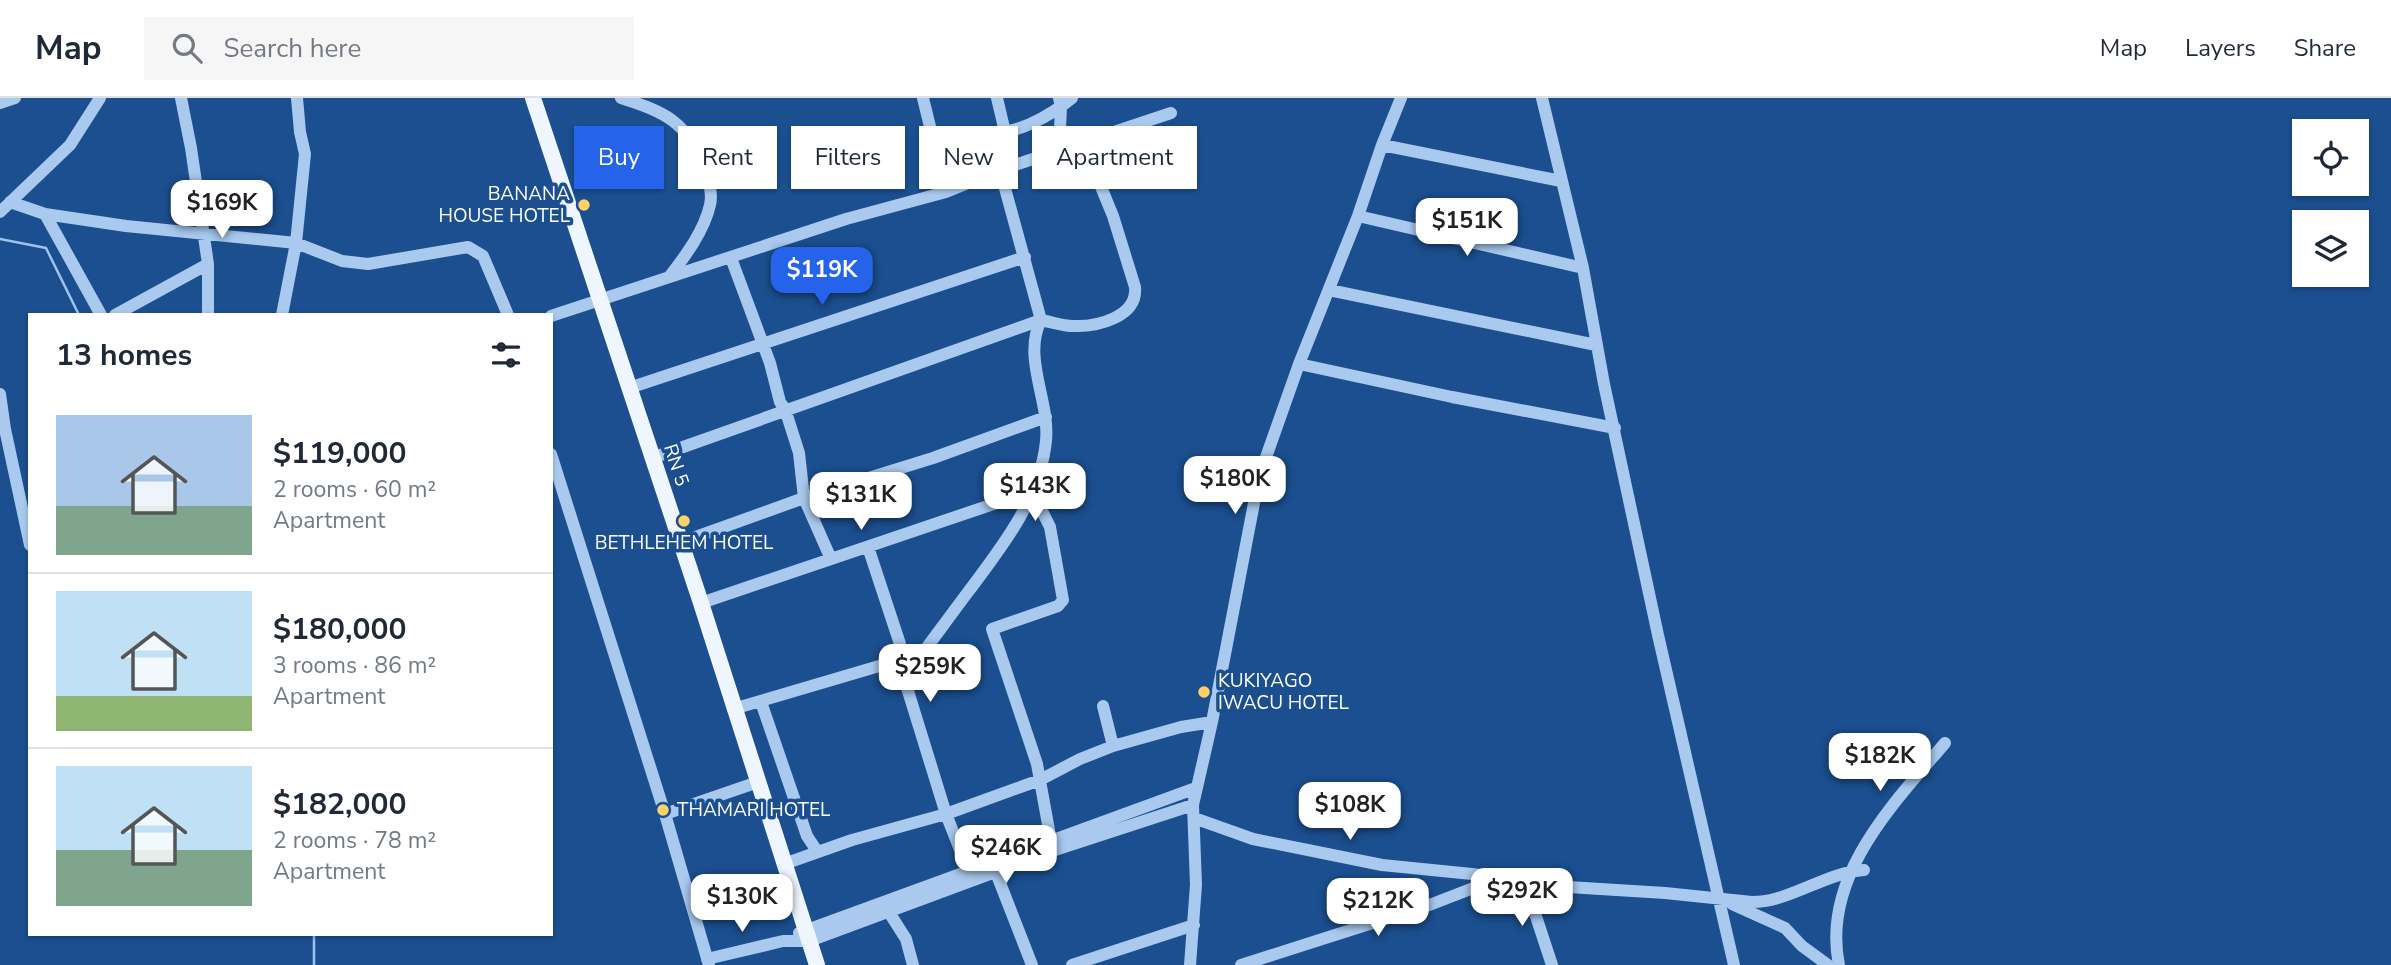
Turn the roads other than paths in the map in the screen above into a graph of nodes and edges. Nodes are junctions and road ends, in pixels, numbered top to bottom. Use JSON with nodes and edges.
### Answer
{"nodes":[{"id":1,"x":15,"y":98,"type":"edge"},
{"id":2,"x":100,"y":98,"type":"edge"},
{"id":3,"x":181,"y":98,"type":"edge"},
{"id":4,"x":298,"y":98,"type":"edge"},
{"id":5,"x":533,"y":98,"type":"edge"},
{"id":6,"x":621,"y":98,"type":"edge"},
{"id":7,"x":923,"y":98,"type":"edge"},
{"id":8,"x":997,"y":98,"type":"edge"},
{"id":9,"x":1072,"y":98,"type":"edge"},
{"id":10,"x":1401,"y":98,"type":"edge"},
{"id":11,"x":1542,"y":98,"type":"edge"},
{"id":12,"x":0,"y":103,"type":"edge"},
{"id":13,"x":1060,"y":103,"type":"edge"},
{"id":14,"x":1171,"y":113,"type":"dead end"},
{"id":15,"x":1004,"y":126,"type":"edge"},
{"id":16,"x":1060,"y":126,"type":"edge"},
{"id":17,"x":1133,"y":126,"type":"edge"},
{"id":18,"x":1018,"y":130,"type":"edge"},
{"id":19,"x":1382,"y":145,"type":"junction"},
{"id":20,"x":1561,"y":181,"type":"junction"},
{"id":21,"x":953,"y":189,"type":"edge"},
{"id":22,"x":1001,"y":189,"type":"edge"},
{"id":23,"x":1102,"y":189,"type":"edge"},
{"id":24,"x":946,"y":192,"type":"junction"},
{"id":25,"x":10,"y":202,"type":"junction"},
{"id":26,"x":0,"y":212,"type":"edge"},
{"id":27,"x":45,"y":215,"type":"junction"},
{"id":28,"x":1358,"y":216,"type":"junction"},
{"id":29,"x":204,"y":233,"type":"junction"},
{"id":30,"x":296,"y":243,"type":"junction"},
{"id":31,"x":1025,"y":257,"type":"junction"},
{"id":32,"x":731,"y":258,"type":"junction"},
{"id":33,"x":208,"y":264,"type":"junction"},
{"id":34,"x":1583,"y":268,"type":"junction"},
{"id":35,"x":669,"y":276,"type":"junction"},
{"id":36,"x":1329,"y":290,"type":"junction"},
{"id":37,"x":600,"y":301,"type":"junction"},
{"id":38,"x":100,"y":313,"type":"edge"},
{"id":39,"x":119,"y":313,"type":"edge"},
{"id":40,"x":208,"y":313,"type":"edge"},
{"id":41,"x":282,"y":313,"type":"edge"},
{"id":42,"x":507,"y":313,"type":"edge"},
{"id":43,"x":553,"y":315,"type":"edge"},
{"id":44,"x":1041,"y":320,"type":"junction"},
{"id":45,"x":763,"y":345,"type":"junction"},
{"id":46,"x":1596,"y":345,"type":"junction"},
{"id":47,"x":1299,"y":364,"type":"junction"},
{"id":48,"x":629,"y":388,"type":"junction"},
{"id":49,"x":0,"y":394,"type":"edge"},
{"id":50,"x":785,"y":409,"type":"junction"},
{"id":51,"x":1046,"y":417,"type":"junction"},
{"id":52,"x":1615,"y":428,"type":"junction"},
{"id":53,"x":652,"y":458,"type":"junction"},
{"id":54,"x":553,"y":460,"type":"edge"},
{"id":55,"x":1032,"y":491,"type":"junction"},
{"id":56,"x":804,"y":498,"type":"junction"},
{"id":57,"x":28,"y":536,"type":"edge"},
{"id":58,"x":679,"y":543,"type":"junction"},
{"id":59,"x":869,"y":547,"type":"junction"},
{"id":60,"x":831,"y":559,"type":"junction"},
{"id":61,"x":701,"y":603,"type":"junction"},
{"id":62,"x":903,"y":659,"type":"junction"},
{"id":63,"x":904,"y":678,"type":"junction"},
{"id":64,"x":761,"y":702,"type":"junction"},
{"id":65,"x":1103,"y":706,"type":"dead end"},
{"id":66,"x":733,"y":709,"type":"junction"},
{"id":67,"x":1212,"y":722,"type":"junction"},
{"id":68,"x":1945,"y":743,"type":"dead end"},
{"id":69,"x":1113,"y":746,"type":"junction"},
{"id":70,"x":1040,"y":780,"type":"junction"},
{"id":71,"x":758,"y":782,"type":"junction"},
{"id":72,"x":1196,"y":788,"type":"junction"},
{"id":73,"x":1194,"y":804,"type":"junction"},
{"id":74,"x":665,"y":814,"type":"junction"},
{"id":75,"x":946,"y":814,"type":"junction"},
{"id":76,"x":1194,"y":818,"type":"junction"},
{"id":77,"x":1051,"y":841,"type":"junction"},
{"id":78,"x":817,"y":851,"type":"junction"},
{"id":79,"x":784,"y":864,"type":"junction"},
{"id":80,"x":994,"y":867,"type":"junction"},
{"id":81,"x":968,"y":870,"type":"junction"},
{"id":82,"x":1864,"y":870,"type":"dead end"},
{"id":83,"x":1849,"y":871,"type":"junction"},
{"id":84,"x":1502,"y":877,"type":"junction"},
{"id":85,"x":1524,"y":880,"type":"junction"},
{"id":86,"x":1721,"y":899,"type":"junction"},
{"id":87,"x":885,"y":906,"type":"junction"},
{"id":88,"x":1194,"y":925,"type":"junction"},
{"id":89,"x":807,"y":936,"type":"junction"},
{"id":90,"x":708,"y":962,"type":"edge"},
{"id":91,"x":817,"y":965,"type":"edge"},
{"id":92,"x":913,"y":965,"type":"edge"},
{"id":93,"x":1032,"y":965,"type":"edge"},
{"id":94,"x":1072,"y":965,"type":"edge"},
{"id":95,"x":1190,"y":965,"type":"edge"},
{"id":96,"x":1241,"y":965,"type":"edge"},
{"id":97,"x":1552,"y":965,"type":"edge"},
{"id":98,"x":1734,"y":965,"type":"edge"},
{"id":99,"x":1828,"y":965,"type":"edge"},
{"id":100,"x":1839,"y":965,"type":"edge"}],
"edges":[{"from":1,"to":12,"type":"street"},
{"from":2,"to":25,"type":"street"},
{"from":3,"to":29,"type":"street"},
{"from":4,"to":30,"type":"street"},
{"from":5,"to":37,"type":"main road","name":"RN 5","number":"RN 5"},
{"from":6,"to":35,"type":"street"},
{"from":7,"to":24,"type":"street"},
{"from":8,"to":15,"type":"street"},
{"from":9,"to":13,"type":"street"},
{"from":10,"to":19,"type":"street"},
{"from":11,"to":20,"type":"street"},
{"from":13,"to":16,"type":"street"},
{"from":13,"to":18,"type":"street"},
{"from":14,"to":17,"type":"street"},
{"from":19,"to":20,"type":"street"},
{"from":19,"to":28,"type":"street"},
{"from":20,"to":34,"type":"street"},
{"from":21,"to":24,"type":"street"},
{"from":22,"to":31,"type":"street"},
{"from":23,"to":44,"type":"street"},
{"from":24,"to":32,"type":"street"},
{"from":25,"to":26,"type":"street"},
{"from":25,"to":27,"type":"street"},
{"from":27,"to":29,"type":"street"},
{"from":27,"to":38,"type":"street"},
{"from":28,"to":34,"type":"street"},
{"from":28,"to":36,"type":"street"},
{"from":29,"to":30,"type":"street"},
{"from":29,"to":33,"type":"street"},
{"from":30,"to":41,"type":"street"},
{"from":30,"to":42,"type":"street"},
{"from":31,"to":44,"type":"street"},
{"from":31,"to":45,"type":"street"},
{"from":32,"to":35,"type":"street"},
{"from":32,"to":45,"type":"street"},
{"from":33,"to":39,"type":"street"},
{"from":33,"to":40,"type":"street"},
{"from":34,"to":46,"type":"street"},
{"from":35,"to":37,"type":"street"},
{"from":36,"to":46,"type":"street"},
{"from":36,"to":47,"type":"street"},
{"from":37,"to":43,"type":"street"},
{"from":37,"to":48,"type":"main road","name":"RN 5","number":"RN 5"},
{"from":44,"to":50,"type":"street"},
{"from":44,"to":51,"type":"street"},
{"from":45,"to":48,"type":"street"},
{"from":45,"to":50,"type":"street"},
{"from":46,"to":52,"type":"street"},
{"from":47,"to":52,"type":"street"},
{"from":47,"to":67,"type":"street"},
{"from":48,"to":53,"type":"main road","name":"RN 5","number":"RN 5"},
{"from":49,"to":57,"type":"street"},
{"from":50,"to":53,"type":"street"},
{"from":50,"to":56,"type":"street"},
{"from":51,"to":55,"type":"street"},
{"from":51,"to":56,"type":"street"},
{"from":52,"to":86,"type":"street"},
{"from":53,"to":58,"type":"main road","name":"RN 5","number":"RN 5"},
{"from":54,"to":74,"type":"street"},
{"from":55,"to":59,"type":"street"},
{"from":55,"to":63,"type":"street"},
{"from":55,"to":70,"type":"street"},
{"from":56,"to":58,"type":"street"},
{"from":56,"to":60,"type":"street"},
{"from":58,"to":61,"type":"main road","name":"RN 5","number":"RN 5"},
{"from":59,"to":60,"type":"street"},
{"from":59,"to":62,"type":"street"},
{"from":60,"to":61,"type":"street"},
{"from":61,"to":66,"type":"main road","name":"RN 5","number":"RN 5"},
{"from":62,"to":63,"type":"street"},
{"from":62,"to":64,"type":"street"},
{"from":63,"to":75,"type":"street"},
{"from":64,"to":66,"type":"street"},
{"from":64,"to":78,"type":"street"},
{"from":65,"to":69,"type":"street"},
{"from":66,"to":71,"type":"main road","name":"RN 5","number":"RN 5"},
{"from":67,"to":69,"type":"street"},
{"from":67,"to":72,"type":"street"},
{"from":68,"to":83,"type":"street"},
{"from":69,"to":70,"type":"street"},
{"from":70,"to":75,"type":"street"},
{"from":70,"to":77,"type":"street"},
{"from":71,"to":74,"type":"street"},
{"from":71,"to":79,"type":"main road","name":"RN 5","number":"RN 5"},
{"from":72,"to":73,"type":"street"},
{"from":72,"to":77,"type":"street"},
{"from":73,"to":76,"type":"street"},
{"from":73,"to":80,"type":"street"},
{"from":74,"to":90,"type":"street"},
{"from":75,"to":78,"type":"street"},
{"from":75,"to":81,"type":"street"},
{"from":76,"to":84,"type":"street"},
{"from":76,"to":88,"type":"street"},
{"from":77,"to":80,"type":"street"},
{"from":78,"to":79,"type":"street"},
{"from":79,"to":89,"type":"main road","name":"RN 5","number":"RN 5"},
{"from":80,"to":81,"type":"street"},
{"from":80,"to":87,"type":"street"},
{"from":80,"to":93,"type":"street"},
{"from":81,"to":87,"type":"street"},
{"from":82,"to":83,"type":"street"},
{"from":83,"to":86,"type":"street"},
{"from":83,"to":100,"type":"street"},
{"from":84,"to":85,"type":"street"},
{"from":84,"to":96,"type":"street"},
{"from":85,"to":86,"type":"street"},
{"from":85,"to":97,"type":"street"},
{"from":86,"to":98,"type":"street"},
{"from":86,"to":99,"type":"street"},
{"from":87,"to":89,"type":"street"},
{"from":87,"to":92,"type":"street"},
{"from":88,"to":94,"type":"street"},
{"from":88,"to":95,"type":"street"},
{"from":89,"to":90,"type":"street"},
{"from":89,"to":91,"type":"main road","name":"RN 5","number":"RN 5"}]}
